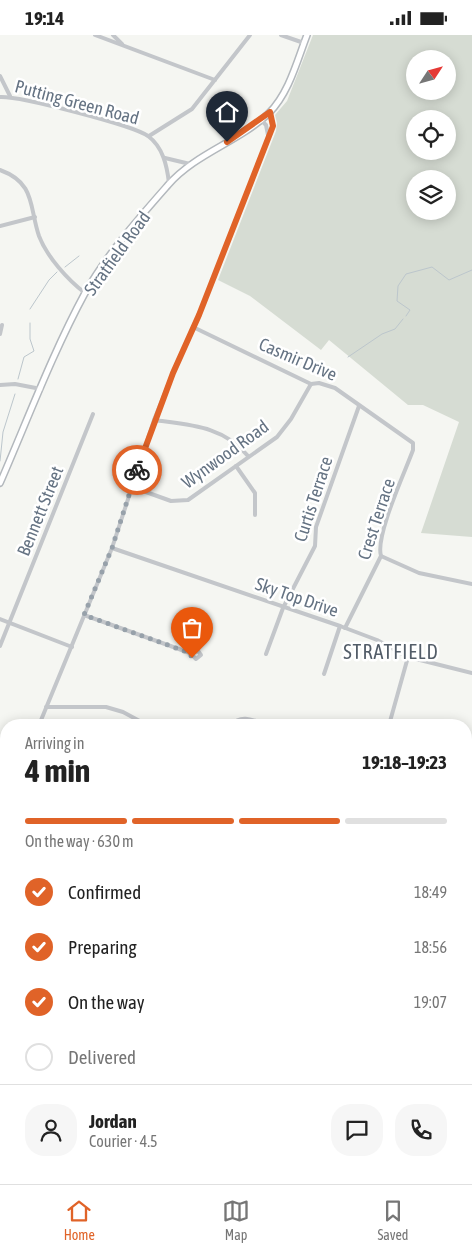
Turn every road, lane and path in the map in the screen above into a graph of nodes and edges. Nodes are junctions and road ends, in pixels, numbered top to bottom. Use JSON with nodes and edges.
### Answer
{"nodes":[{"id":1,"x":95,"y":35,"type":"edge"},
{"id":2,"x":114,"y":35,"type":"edge"},
{"id":3,"x":250,"y":35,"type":"edge"},
{"id":4,"x":281,"y":35,"type":"edge"},
{"id":5,"x":307,"y":35,"type":"edge"},
{"id":6,"x":304,"y":43,"type":"junction"},
{"id":7,"x":123,"y":45,"type":"junction"},
{"id":8,"x":0,"y":76,"type":"edge"},
{"id":9,"x":215,"y":79,"type":"junction"},
{"id":10,"x":10,"y":96,"type":"junction"},
{"id":11,"x":0,"y":97,"type":"edge"},
{"id":12,"x":270,"y":112,"type":"junction"},
{"id":13,"x":261,"y":120,"type":"junction"},
{"id":14,"x":268,"y":135,"type":"junction"},
{"id":15,"x":149,"y":136,"type":"junction"},
{"id":16,"x":165,"y":158,"type":"junction"},
{"id":17,"x":190,"y":164,"type":"junction"},
{"id":18,"x":0,"y":170,"type":"edge"},
{"id":19,"x":169,"y":184,"type":"junction"},
{"id":20,"x":35,"y":217,"type":"junction"},
{"id":21,"x":0,"y":226,"type":"edge"},
{"id":22,"x":85,"y":293,"type":"junction"},
{"id":23,"x":2,"y":325,"type":"dead end"},
{"id":24,"x":193,"y":327,"type":"junction"},
{"id":25,"x":0,"y":334,"type":"edge"},
{"id":26,"x":311,"y":384,"type":"junction"},
{"id":27,"x":0,"y":385,"type":"edge"},
{"id":28,"x":42,"y":389,"type":"junction"},
{"id":29,"x":359,"y":406,"type":"junction"},
{"id":30,"x":93,"y":414,"type":"dead end"},
{"id":31,"x":154,"y":420,"type":"junction"},
{"id":32,"x":413,"y":443,"type":"joint"},
{"id":33,"x":248,"y":456,"type":"junction"},
{"id":34,"x":236,"y":465,"type":"junction"},
{"id":35,"x":2,"y":473,"type":"edge"},
{"id":36,"x":0,"y":483,"type":"edge"},
{"id":37,"x":132,"y":487,"type":"junction"},
{"id":38,"x":255,"y":515,"type":"dead end"},
{"id":39,"x":112,"y":548,"type":"junction"},
{"id":40,"x":381,"y":556,"type":"junction"},
{"id":41,"x":472,"y":584,"type":"edge"},
{"id":42,"x":283,"y":607,"type":"junction"},
{"id":43,"x":84,"y":615,"type":"junction"},
{"id":44,"x":0,"y":619,"type":"edge"},
{"id":45,"x":9,"y":623,"type":"junction"},
{"id":46,"x":340,"y":627,"type":"junction"},
{"id":47,"x":345,"y":629,"type":"junction"},
{"id":48,"x":0,"y":646,"type":"edge"},
{"id":49,"x":72,"y":647,"type":"junction"},
{"id":50,"x":190,"y":653,"type":"dead end"},
{"id":51,"x":266,"y":654,"type":"dead end"},
{"id":52,"x":408,"y":657,"type":"junction"},
{"id":53,"x":472,"y":673,"type":"edge"},
{"id":54,"x":324,"y":674,"type":"dead end"},
{"id":55,"x":46,"y":707,"type":"junction"},
{"id":56,"x":41,"y":719,"type":"edge"},
{"id":57,"x":136,"y":719,"type":"edge"},
{"id":58,"x":391,"y":719,"type":"edge"}],
"edges":[{"from":1,"to":7,"type":"street"},
{"from":2,"to":7,"type":"street"},
{"from":3,"to":9,"type":"street"},
{"from":4,"to":6,"type":"street"},
{"from":5,"to":6,"type":"main road","name":"Stratfield Road"},
{"from":6,"to":12,"type":"main road","name":"Stratfield Road"},
{"from":7,"to":9,"type":"street"},
{"from":8,"to":10,"type":"street"},
{"from":9,"to":15,"type":"street"},
{"from":10,"to":11,"type":"street","name":"Putting Green Road"},
{"from":10,"to":15,"type":"street","name":"Putting Green Road"},
{"from":12,"to":13,"type":"main road","name":"Stratfield Road"},
{"from":12,"to":14,"type":"street"},
{"from":13,"to":14,"type":"street"},
{"from":13,"to":17,"type":"main road","name":"Stratfield Road"},
{"from":14,"to":24,"type":"street"},
{"from":15,"to":16,"type":"street","name":"Putting Green Road"},
{"from":16,"to":17,"type":"street"},
{"from":16,"to":19,"type":"street","name":"Putting Green Road"},
{"from":17,"to":19,"type":"main road","name":"Stratfield Road"},
{"from":18,"to":20,"type":"street"},
{"from":19,"to":22,"type":"main road","name":"Stratfield Road"},
{"from":20,"to":21,"type":"street"},
{"from":20,"to":22,"type":"street"},
{"from":22,"to":28,"type":"main road","name":"Stratfield Road"},
{"from":23,"to":25,"type":"street"},
{"from":24,"to":26,"type":"street","name":"Casmir Drive"},
{"from":24,"to":31,"type":"street"},
{"from":26,"to":29,"type":"street","name":"Casmir Drive"},
{"from":26,"to":33,"type":"street","name":"Wynwood Road"},
{"from":27,"to":28,"type":"street"},
{"from":28,"to":35,"type":"main road","name":"Stratfield Road"},
{"from":29,"to":32,"type":"street","name":"Casmir Drive"},
{"from":29,"to":42,"type":"street","name":"Curtis Terrace"},
{"from":30,"to":45,"type":"street","name":"Bennett Street"},
{"from":31,"to":33,"type":"street"},
{"from":31,"to":37,"type":"street"},
{"from":32,"to":40,"type":"street","name":"Crest Terrace"},
{"from":33,"to":34,"type":"street","name":"Wynwood Road"},
{"from":34,"to":37,"type":"street","name":"Wynwood Road"},
{"from":34,"to":38,"type":"street"},
{"from":35,"to":36,"type":"main road","name":"Stratfield Road"},
{"from":37,"to":39,"type":"street"},
{"from":39,"to":42,"type":"street","name":"Sky Top Drive"},
{"from":39,"to":43,"type":"street"},
{"from":40,"to":41,"type":"street"},
{"from":40,"to":47,"type":"street","name":"Crest Terrace"},
{"from":42,"to":46,"type":"street","name":"Sky Top Drive"},
{"from":42,"to":51,"type":"street","name":"Curtis Terrace"},
{"from":43,"to":49,"type":"street"},
{"from":43,"to":50,"type":"street"},
{"from":44,"to":45,"type":"street"},
{"from":45,"to":48,"type":"street","name":"Bennett Street"},
{"from":45,"to":49,"type":"street"},
{"from":46,"to":47,"type":"street","name":"Sky Top Drive"},
{"from":46,"to":54,"type":"street"},
{"from":47,"to":52,"type":"street","name":"Sky Top Drive"},
{"from":49,"to":55,"type":"street"},
{"from":52,"to":53,"type":"street","name":"Sky Top Drive"},
{"from":52,"to":58,"type":"street"},
{"from":55,"to":56,"type":"street"},
{"from":55,"to":57,"type":"street"}]}
